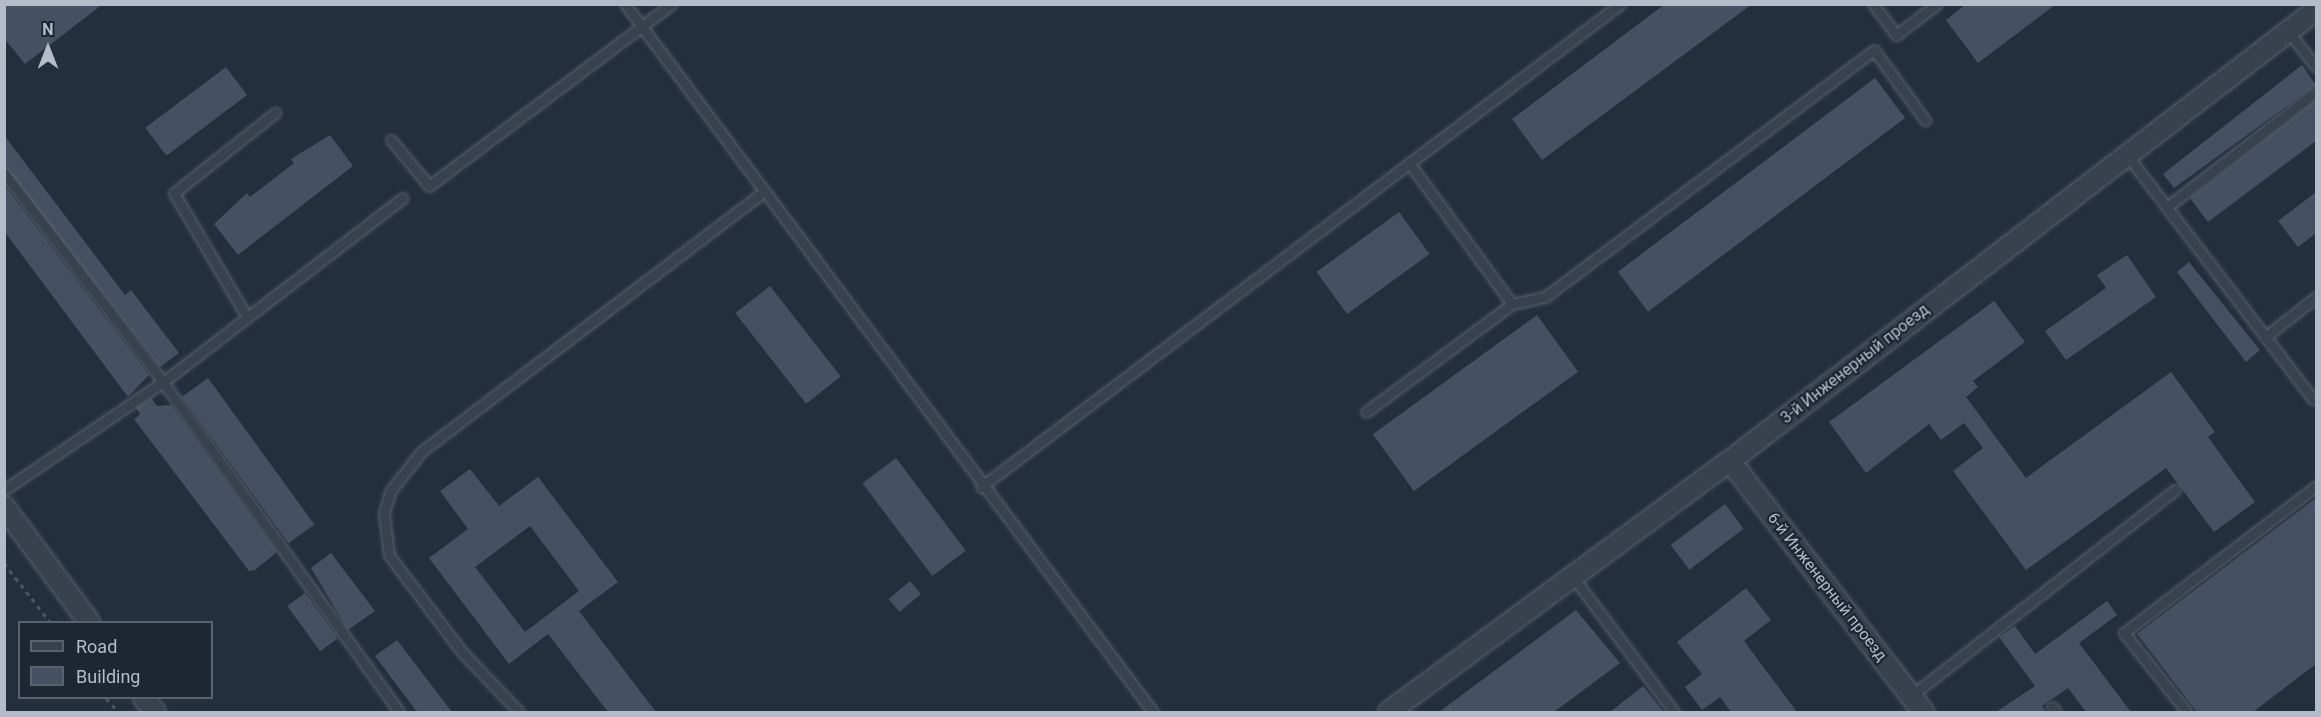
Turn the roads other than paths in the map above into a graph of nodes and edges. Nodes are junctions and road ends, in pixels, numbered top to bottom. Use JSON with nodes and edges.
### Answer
{"nodes":[{"id":1,"x":625,"y":4,"type":"edge"},
{"id":2,"x":671,"y":4,"type":"edge"},
{"id":3,"x":1620,"y":4,"type":"edge"},
{"id":4,"x":1873,"y":4,"type":"edge"},
{"id":5,"x":1937,"y":4,"type":"edge"},
{"id":6,"x":2316,"y":9,"type":"edge"},
{"id":7,"x":642,"y":27,"type":"junction"},
{"id":8,"x":2288,"y":32,"type":"junction"},
{"id":9,"x":2316,"y":67,"type":"edge"},
{"id":10,"x":2316,"y":92,"type":"edge"},
{"id":11,"x":275,"y":113,"type":"dead end"},
{"id":12,"x":1925,"y":120,"type":"dead end"},
{"id":13,"x":391,"y":140,"type":"dead end"},
{"id":14,"x":2127,"y":155,"type":"junction"},
{"id":15,"x":1409,"y":163,"type":"junction"},
{"id":16,"x":4,"y":173,"type":"edge"},
{"id":17,"x":764,"y":191,"type":"junction"},
{"id":18,"x":403,"y":198,"type":"dead end"},
{"id":19,"x":2167,"y":207,"type":"junction"},
{"id":20,"x":2316,"y":297,"type":"edge"},
{"id":21,"x":1512,"y":304,"type":"junction"},
{"id":22,"x":247,"y":317,"type":"junction"},
{"id":23,"x":2265,"y":337,"type":"junction"},
{"id":24,"x":164,"y":382,"type":"junction"},
{"id":25,"x":2313,"y":399,"type":"dead end"},
{"id":26,"x":1366,"y":412,"type":"dead end"},
{"id":27,"x":1730,"y":460,"type":"junction"},
{"id":28,"x":2316,"y":486,"type":"edge"},
{"id":29,"x":981,"y":487,"type":"junction"},
{"id":30,"x":4,"y":490,"type":"edge"},
{"id":31,"x":2175,"y":490,"type":"dead end"},
{"id":32,"x":4,"y":507,"type":"edge"},
{"id":33,"x":1573,"y":577,"type":"junction"},
{"id":34,"x":88,"y":621,"type":"edge"},
{"id":35,"x":1911,"y":696,"type":"junction"},
{"id":36,"x":145,"y":699,"type":"edge"},
{"id":37,"x":155,"y":712,"type":"edge"},
{"id":38,"x":399,"y":712,"type":"edge"},
{"id":39,"x":519,"y":712,"type":"edge"},
{"id":40,"x":1153,"y":712,"type":"edge"},
{"id":41,"x":1389,"y":712,"type":"edge"},
{"id":42,"x":1674,"y":712,"type":"edge"},
{"id":43,"x":1923,"y":712,"type":"edge"},
{"id":44,"x":2187,"y":712,"type":"edge"}],
"edges":[{"from":1,"to":7,"type":"lane"},
{"from":2,"to":7,"type":"lane"},
{"from":3,"to":15,"type":"lane"},
{"from":4,"to":5,"type":"lane"},
{"from":6,"to":8,"type":"street","name":"3-й Инженерный проезд"},
{"from":7,"to":13,"type":"lane"},
{"from":7,"to":17,"type":"lane"},
{"from":8,"to":9,"type":"lane"},
{"from":8,"to":14,"type":"street","name":"3-й Инженерный проезд"},
{"from":10,"to":19,"type":"lane"},
{"from":11,"to":22,"type":"lane"},
{"from":12,"to":21,"type":"lane"},
{"from":14,"to":19,"type":"lane"},
{"from":14,"to":27,"type":"street","name":"3-й Инженерный проезд"},
{"from":15,"to":21,"type":"lane"},
{"from":15,"to":29,"type":"lane"},
{"from":16,"to":24,"type":"lane"},
{"from":17,"to":29,"type":"lane"},
{"from":17,"to":39,"type":"lane"},
{"from":18,"to":22,"type":"lane"},
{"from":19,"to":23,"type":"lane"},
{"from":20,"to":23,"type":"lane"},
{"from":21,"to":26,"type":"lane"},
{"from":22,"to":24,"type":"lane"},
{"from":23,"to":25,"type":"lane"},
{"from":24,"to":30,"type":"lane"},
{"from":24,"to":38,"type":"lane"},
{"from":27,"to":33,"type":"street","name":"3-й Инженерный проезд"},
{"from":27,"to":35,"type":"street","name":"6-й Инженерный проезд"},
{"from":28,"to":44,"type":"lane"},
{"from":29,"to":40,"type":"lane"},
{"from":31,"to":35,"type":"lane"},
{"from":32,"to":34,"type":"street"},
{"from":33,"to":41,"type":"street","name":"3-й Инженерный проезд"},
{"from":33,"to":42,"type":"lane"},
{"from":35,"to":43,"type":"street","name":"6-й Инженерный проезд"},
{"from":36,"to":37,"type":"street"}]}
